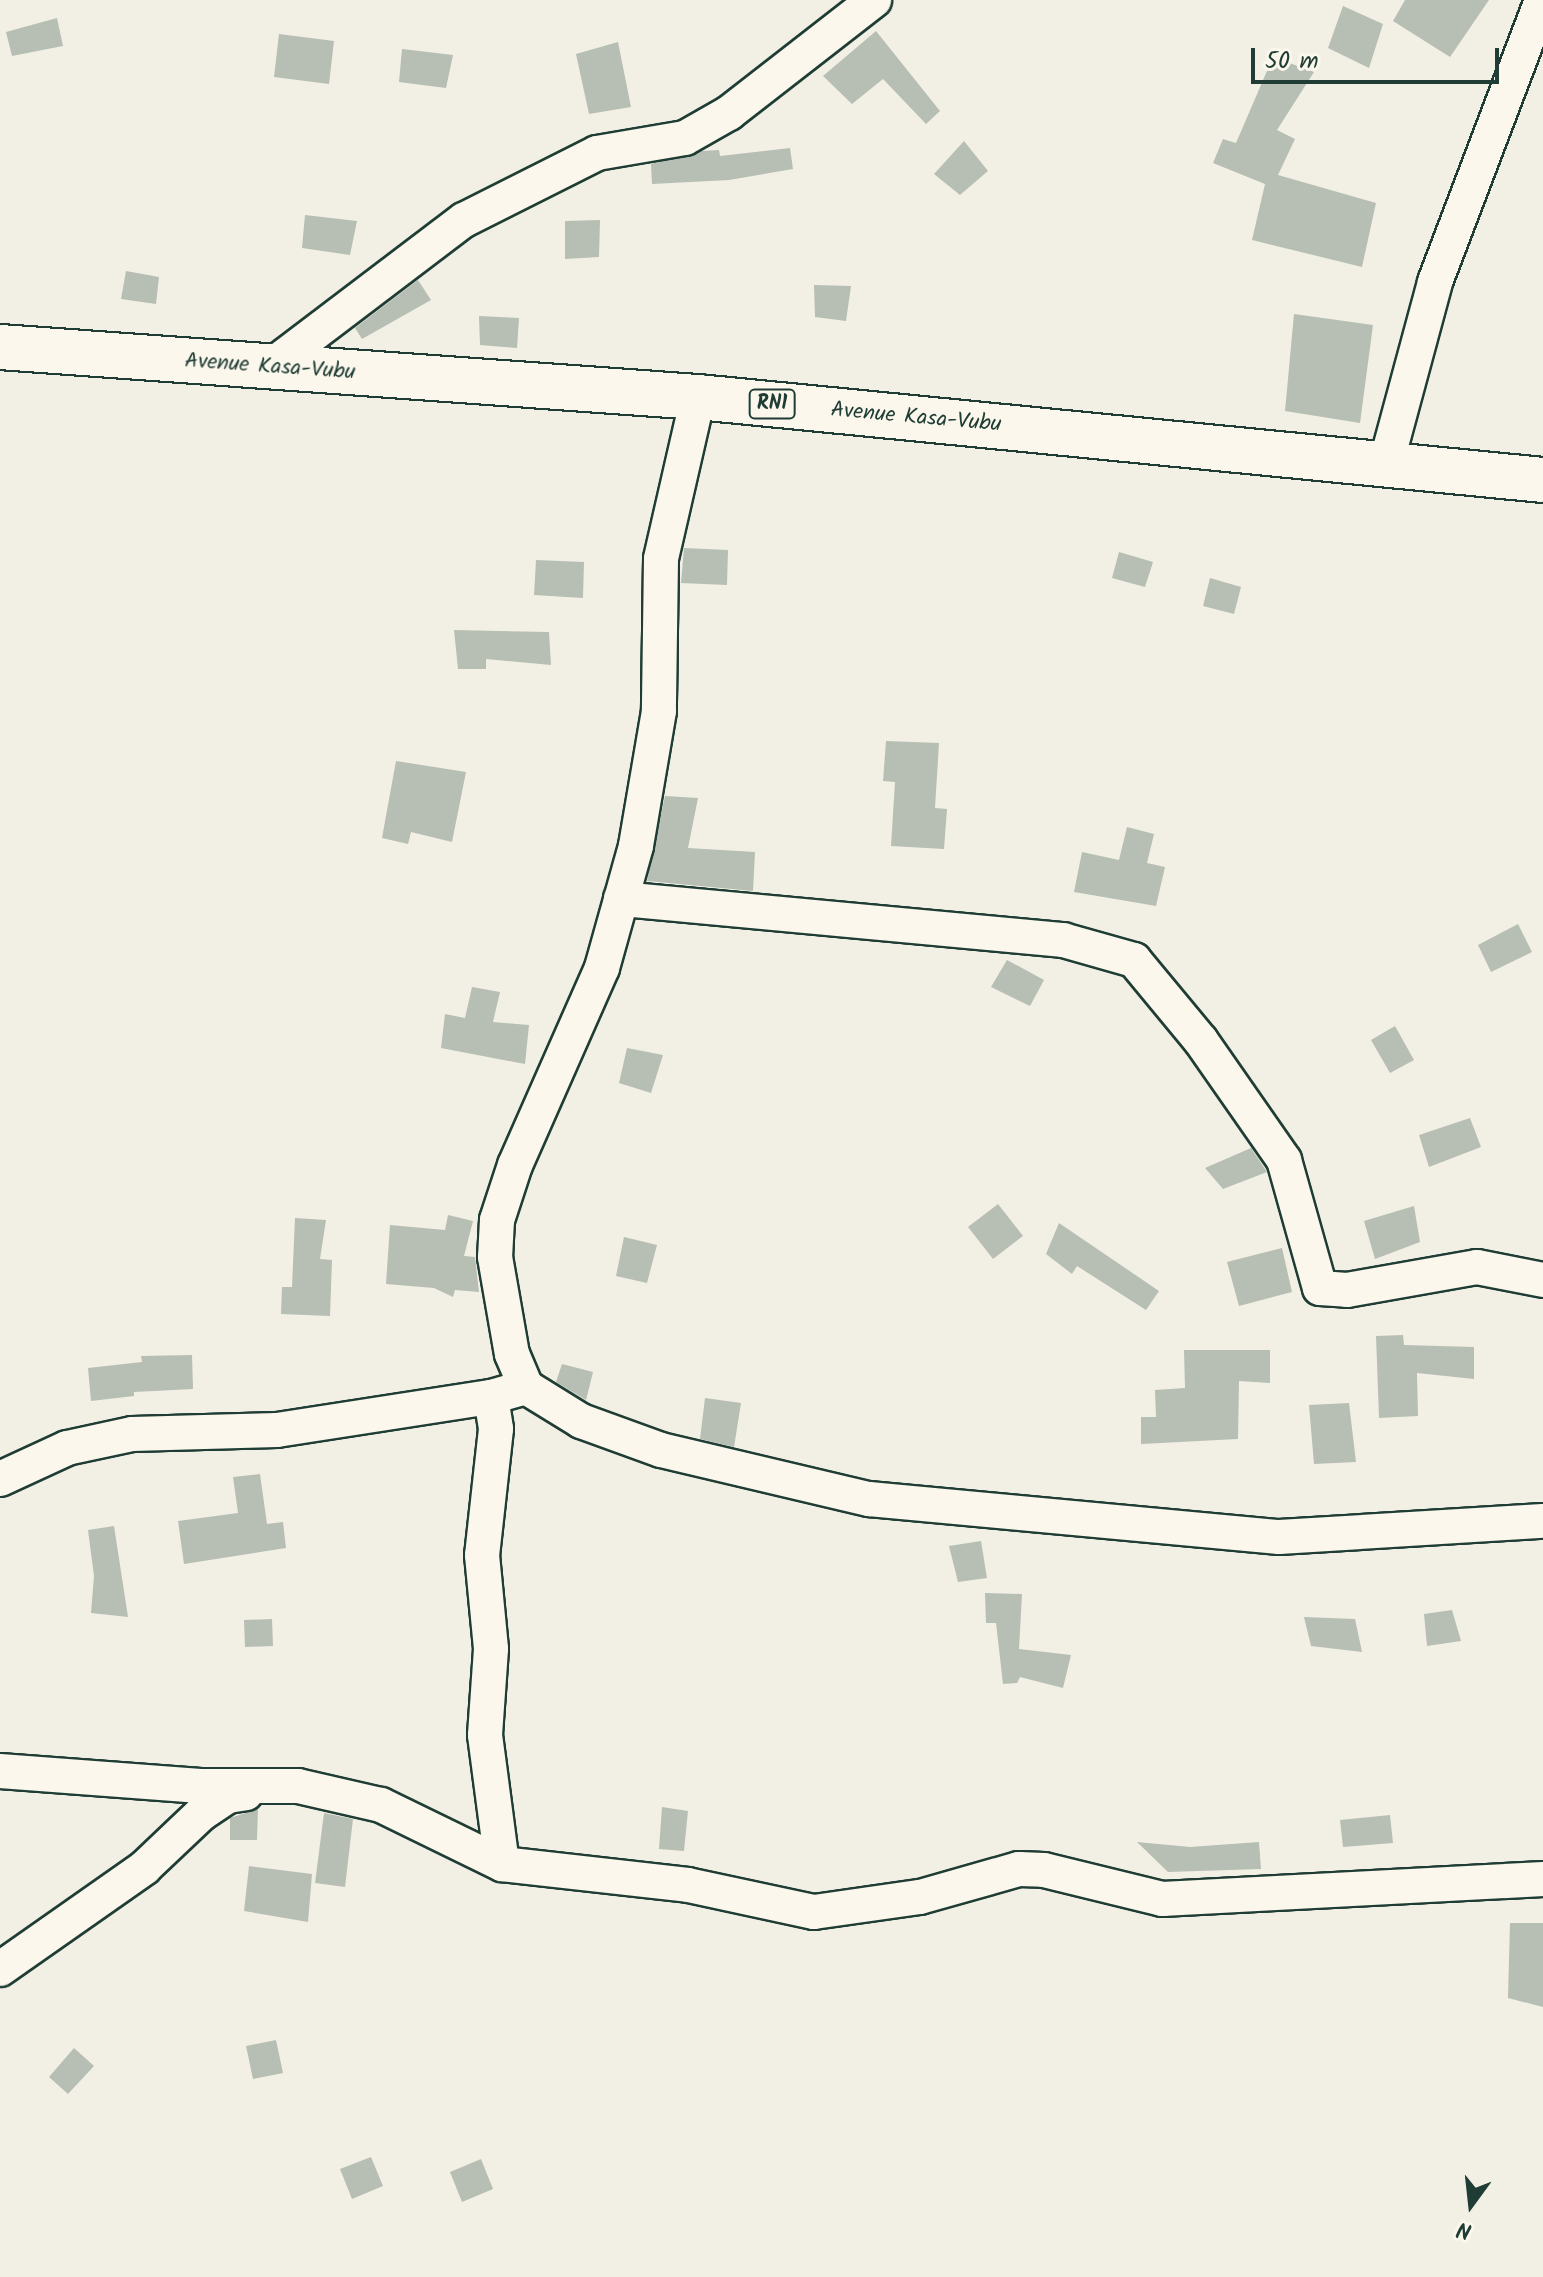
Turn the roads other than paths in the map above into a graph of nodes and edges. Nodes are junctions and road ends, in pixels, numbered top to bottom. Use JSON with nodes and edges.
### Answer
{"nodes":[{"id":1,"x":874,"y":0,"type":"edge"},
{"id":2,"x":1542,"y":0,"type":"edge"},
{"id":3,"x":0,"y":347,"type":"edge"},
{"id":4,"x":270,"y":367,"type":"junction"},
{"id":5,"x":698,"y":397,"type":"junction"},
{"id":6,"x":1386,"y":464,"type":"junction"},
{"id":7,"x":1543,"y":480,"type":"edge"},
{"id":8,"x":621,"y":899,"type":"junction"},
{"id":9,"x":1543,"y":1280,"type":"edge"},
{"id":10,"x":526,"y":1387,"type":"junction"},
{"id":11,"x":491,"y":1397,"type":"junction"},
{"id":12,"x":0,"y":1479,"type":"edge"},
{"id":13,"x":1543,"y":1521,"type":"edge"},
{"id":14,"x":0,"y":1771,"type":"edge"},
{"id":15,"x":298,"y":1786,"type":"junction"},
{"id":16,"x":502,"y":1864,"type":"junction"},
{"id":17,"x":1543,"y":1879,"type":"edge"},
{"id":18,"x":0,"y":1969,"type":"edge"}],
"edges":[{"from":1,"to":4,"type":"street"},
{"from":2,"to":6,"type":"street"},
{"from":3,"to":4,"type":"highway","name":"Avenue Kasa-Vubu","number":"RN1"},
{"from":4,"to":5,"type":"highway","name":"Avenue Kasa-Vubu","number":"RN1"},
{"from":5,"to":6,"type":"highway","name":"Avenue Kasa-Vubu","number":"RN1"},
{"from":5,"to":8,"type":"street"},
{"from":6,"to":7,"type":"highway","name":"Avenue Kasa-Vubu","number":"RN1"},
{"from":8,"to":9,"type":"street"},
{"from":8,"to":10,"type":"street"},
{"from":10,"to":11,"type":"street"},
{"from":10,"to":13,"type":"street"},
{"from":11,"to":12,"type":"street"},
{"from":11,"to":16,"type":"street"},
{"from":14,"to":15,"type":"street"},
{"from":15,"to":16,"type":"street"},
{"from":15,"to":18,"type":"street"},
{"from":16,"to":17,"type":"street"}]}
